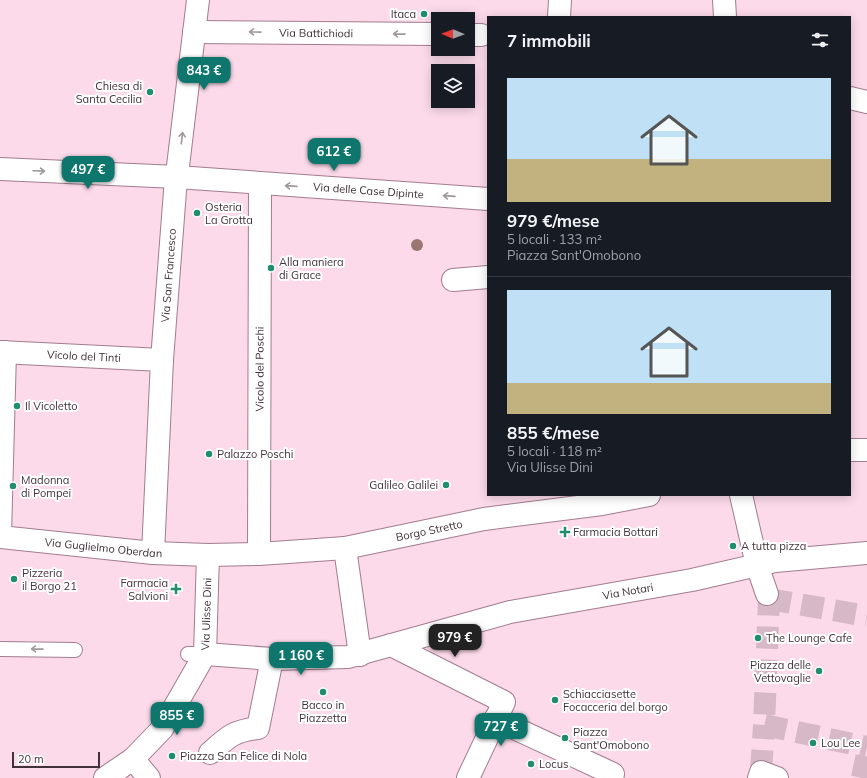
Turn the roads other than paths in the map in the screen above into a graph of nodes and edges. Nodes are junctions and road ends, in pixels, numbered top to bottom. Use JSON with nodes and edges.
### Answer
{"nodes":[{"id":1,"x":198,"y":0,"type":"edge"},
{"id":2,"x":560,"y":0,"type":"edge"},
{"id":3,"x":724,"y":0,"type":"edge"},
{"id":4,"x":558,"y":16,"type":"edge"},
{"id":5,"x":725,"y":16,"type":"edge"},
{"id":6,"x":194,"y":32,"type":"junction"},
{"id":7,"x":431,"y":34,"type":"edge"},
{"id":8,"x":851,"y":98,"type":"edge"},
{"id":9,"x":867,"y":102,"type":"edge"},
{"id":10,"x":0,"y":170,"type":"edge"},
{"id":11,"x":177,"y":177,"type":"junction"},
{"id":12,"x":260,"y":184,"type":"junction"},
{"id":13,"x":487,"y":199,"type":"edge"},
{"id":14,"x":487,"y":277,"type":"edge"},
{"id":15,"x":453,"y":280,"type":"dead end"},
{"id":16,"x":3,"y":352,"type":"edge"},
{"id":17,"x":162,"y":360,"type":"junction"},
{"id":18,"x":851,"y":450,"type":"edge"},
{"id":19,"x":867,"y":450,"type":"edge"},
{"id":20,"x":637,"y":496,"type":"edge"},
{"id":21,"x":741,"y":496,"type":"edge"},
{"id":22,"x":589,"y":500,"type":"edge"},
{"id":23,"x":0,"y":536,"type":"edge"},
{"id":24,"x":345,"y":548,"type":"junction"},
{"id":25,"x":153,"y":553,"type":"junction"},
{"id":26,"x":867,"y":553,"type":"edge"},
{"id":27,"x":259,"y":554,"type":"junction"},
{"id":28,"x":208,"y":556,"type":"junction"},
{"id":29,"x":757,"y":565,"type":"junction"},
{"id":30,"x":767,"y":594,"type":"tunnel mouth"},
{"id":31,"x":390,"y":645,"type":"junction"},
{"id":32,"x":0,"y":649,"type":"edge"},
{"id":33,"x":75,"y":650,"type":"dead end"},
{"id":34,"x":197,"y":654,"type":"junction"},
{"id":35,"x":360,"y":655,"type":"junction"},
{"id":36,"x":272,"y":659,"type":"junction"},
{"id":37,"x":500,"y":710,"type":"junction"},
{"id":38,"x":210,"y":753,"type":"dead end"},
{"id":39,"x":133,"y":759,"type":"junction"},
{"id":40,"x":105,"y":778,"type":"edge"},
{"id":41,"x":149,"y":778,"type":"edge"},
{"id":42,"x":468,"y":778,"type":"edge"},
{"id":43,"x":612,"y":778,"type":"edge"}],
"edges":[{"from":1,"to":6,"type":"street","name":"Via San Francesco"},
{"from":2,"to":4,"type":"street"},
{"from":3,"to":5,"type":"street"},
{"from":7,"to":6,"type":"street","name":"Via Battichiodi","one_way":true},
{"from":11,"to":6,"type":"street","name":"Via San Francesco","one_way":true},
{"from":8,"to":9,"type":"street"},
{"from":10,"to":11,"type":"street","name":"Via delle Case Dipinte","one_way":true},
{"from":11,"to":12,"type":"street","name":"Via delle Case Dipinte"},
{"from":11,"to":17,"type":"street","name":"Via San Francesco"},
{"from":13,"to":12,"type":"street","name":"Via delle Case Dipinte","one_way":true},
{"from":12,"to":27,"type":"street","name":"Vicolo del Poschi"},
{"from":14,"to":15,"type":"street"},
{"from":16,"to":17,"type":"street","name":"Vicolo del Tinti"},
{"from":16,"to":23,"type":"street","name":"Vicolo del Tinti"},
{"from":17,"to":25,"type":"street","name":"Via San Francesco"},
{"from":18,"to":19,"type":"street"},
{"from":20,"to":22,"type":"street","name":"Borgo Stretto"},
{"from":21,"to":29,"type":"street"},
{"from":22,"to":24,"type":"street","name":"Borgo Stretto"},
{"from":23,"to":25,"type":"street","name":"Via Guglielmo Oberdan"},
{"from":24,"to":27,"type":"street","name":"Borgo Stretto"},
{"from":24,"to":35,"type":"street"},
{"from":25,"to":28,"type":"street","name":"Via Guglielmo Oberdan"},
{"from":26,"to":29,"type":"street","name":"Via Notari"},
{"from":27,"to":28,"type":"street","name":"Borgo Stretto"},
{"from":28,"to":34,"type":"street","name":"Via Ulisse Dini"},
{"from":29,"to":30,"type":"street"},
{"from":29,"to":31,"type":"street","name":"Via Notari"},
{"from":31,"to":35,"type":"street","name":"Via Notari"},
{"from":31,"to":37,"type":"street"},
{"from":33,"to":32,"type":"lane","one_way":true},
{"from":34,"to":36,"type":"street","name":"Via Notari"},
{"from":34,"to":39,"type":"street","name":"Via Ulisse Dini"},
{"from":35,"to":36,"type":"street","name":"Via Notari"},
{"from":36,"to":38,"type":"street"},
{"from":37,"to":42,"type":"street"},
{"from":37,"to":43,"type":"street"},
{"from":39,"to":40,"type":"street","name":"Via Ulisse Dini"},
{"from":39,"to":41,"type":"street"}]}
